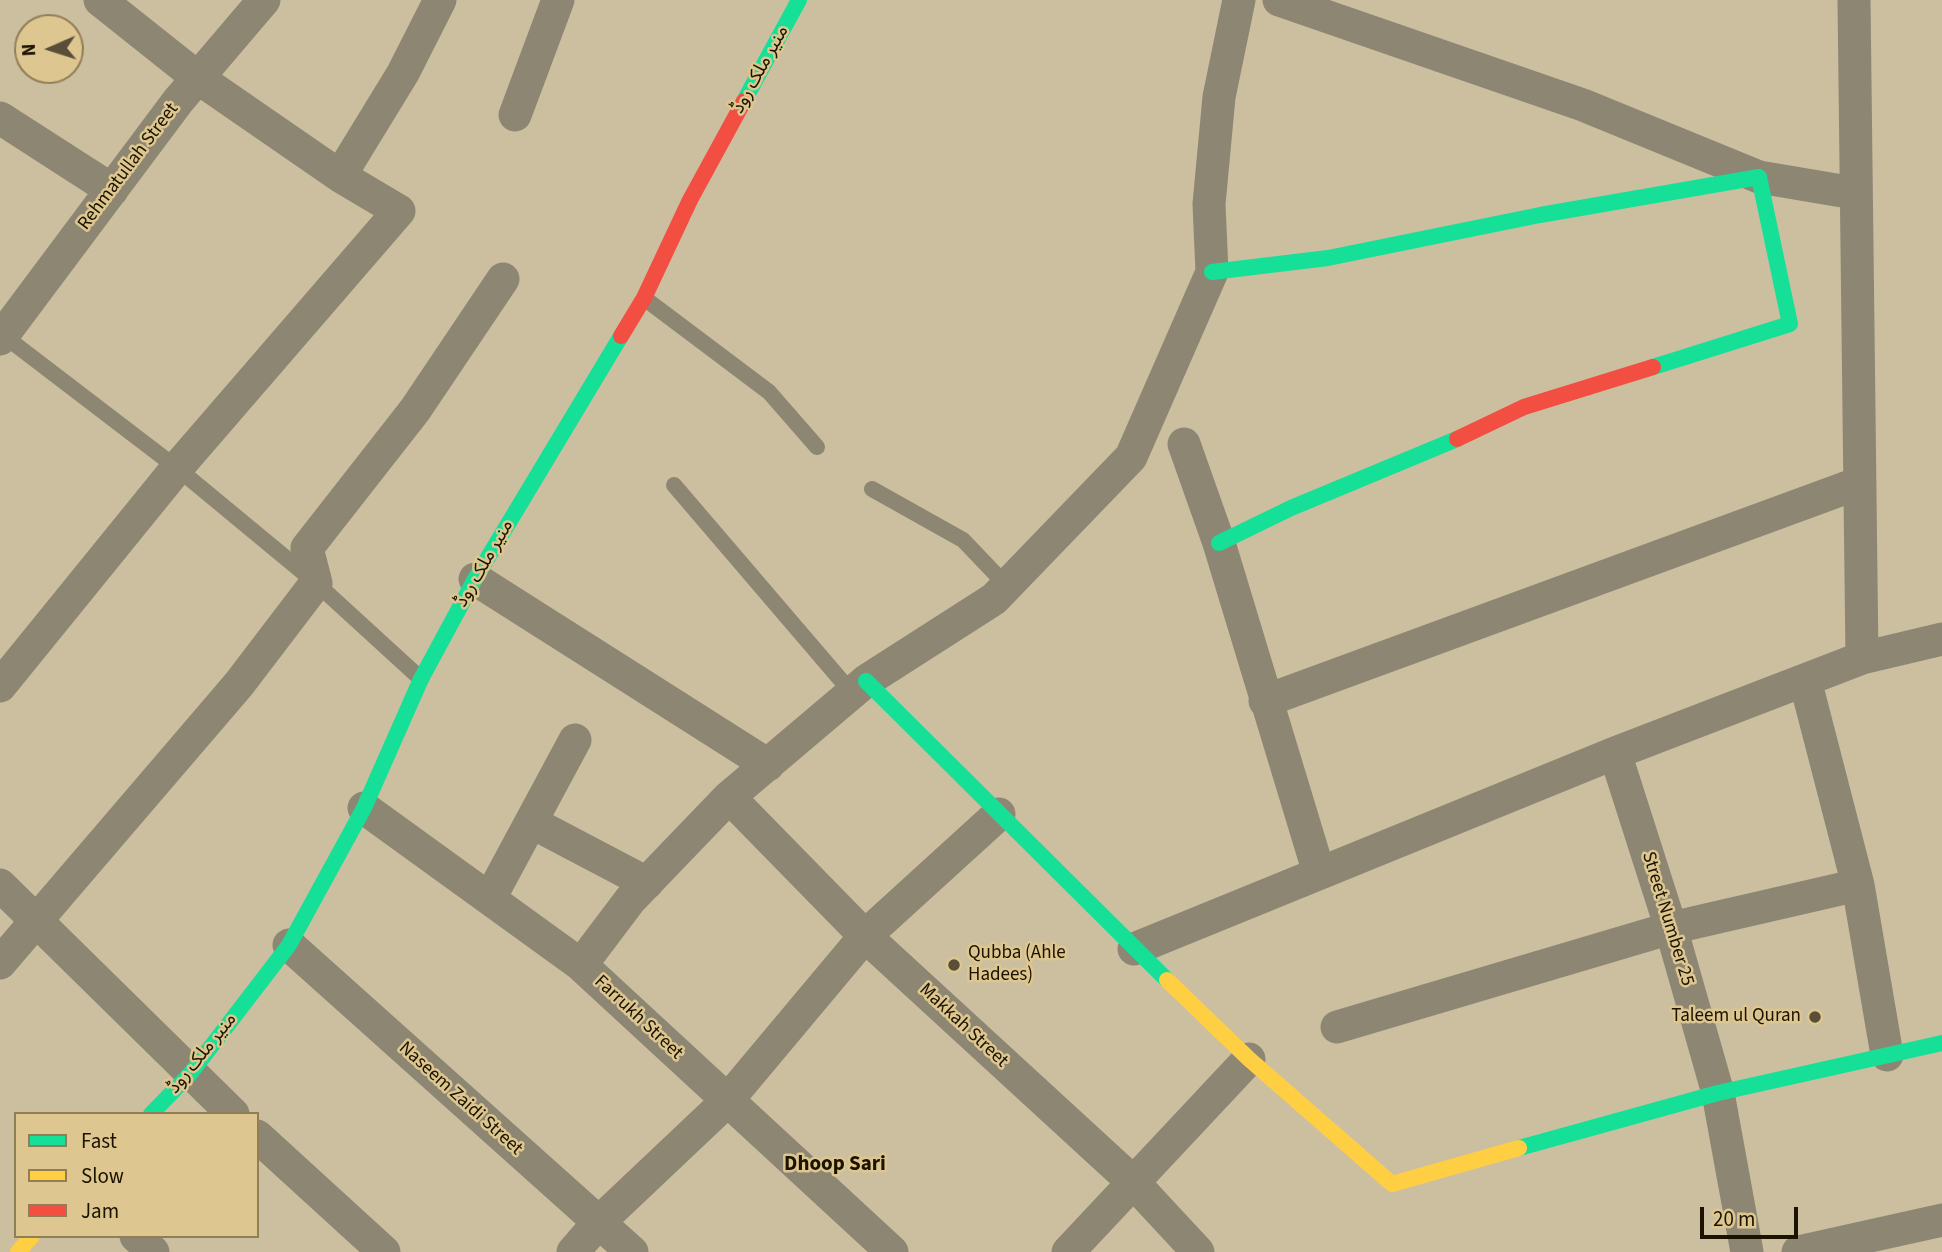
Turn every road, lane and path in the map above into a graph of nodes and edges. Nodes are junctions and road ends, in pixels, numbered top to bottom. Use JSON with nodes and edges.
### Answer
{"nodes":[{"id":1,"x":100,"y":0,"type":"edge"},
{"id":2,"x":264,"y":0,"type":"edge"},
{"id":3,"x":440,"y":0,"type":"edge"},
{"id":4,"x":558,"y":0,"type":"edge"},
{"id":5,"x":799,"y":0,"type":"edge"},
{"id":6,"x":1240,"y":0,"type":"edge"},
{"id":7,"x":1279,"y":0,"type":"edge"},
{"id":8,"x":1854,"y":0,"type":"edge"},
{"id":9,"x":198,"y":78,"type":"junction"},
{"id":10,"x":516,"y":115,"type":"dead end"},
{"id":11,"x":0,"y":118,"type":"edge"},
{"id":12,"x":340,"y":176,"type":"junction"},
{"id":13,"x":1759,"y":177,"type":"junction"},
{"id":14,"x":112,"y":190,"type":"junction"},
{"id":15,"x":1854,"y":193,"type":"junction"},
{"id":16,"x":1212,"y":272,"type":"junction"},
{"id":17,"x":503,"y":279,"type":"dead end"},
{"id":18,"x":644,"y":298,"type":"junction"},
{"id":19,"x":2,"y":337,"type":"edge"},
{"id":20,"x":1184,"y":444,"type":"dead end"},
{"id":21,"x":817,"y":447,"type":"dead end"},
{"id":22,"x":177,"y":468,"type":"junction"},
{"id":23,"x":1859,"y":483,"type":"junction"},
{"id":24,"x":674,"y":485,"type":"dead end"},
{"id":25,"x":872,"y":489,"type":"dead end"},
{"id":26,"x":1219,"y":543,"type":"junction"},
{"id":27,"x":475,"y":579,"type":"junction"},
{"id":28,"x":316,"y":583,"type":"junction"},
{"id":29,"x":1007,"y":586,"type":"junction"},
{"id":30,"x":1942,"y":640,"type":"edge"},
{"id":31,"x":1861,"y":659,"type":"junction"},
{"id":32,"x":421,"y":679,"type":"junction"},
{"id":33,"x":1805,"y":680,"type":"junction"},
{"id":34,"x":0,"y":686,"type":"edge"},
{"id":35,"x":859,"y":687,"type":"junction"},
{"id":36,"x":1265,"y":701,"type":"junction"},
{"id":37,"x":575,"y":740,"type":"dead end"},
{"id":38,"x":1615,"y":753,"type":"junction"},
{"id":39,"x":768,"y":765,"type":"junction"},
{"id":40,"x":729,"y":797,"type":"junction"},
{"id":41,"x":364,"y":808,"type":"junction"},
{"id":42,"x":999,"y":814,"type":"junction"},
{"id":43,"x":531,"y":822,"type":"junction"},
{"id":44,"x":1319,"y":873,"type":"junction"},
{"id":45,"x":647,"y":883,"type":"junction"},
{"id":46,"x":0,"y":885,"type":"edge"},
{"id":47,"x":1858,"y":885,"type":"junction"},
{"id":48,"x":490,"y":898,"type":"junction"},
{"id":49,"x":37,"y":919,"type":"junction"},
{"id":50,"x":1671,"y":928,"type":"junction"},
{"id":51,"x":864,"y":936,"type":"junction"},
{"id":52,"x":289,"y":945,"type":"junction"},
{"id":53,"x":1133,"y":949,"type":"junction"},
{"id":54,"x":0,"y":963,"type":"edge"},
{"id":55,"x":581,"y":965,"type":"junction"},
{"id":56,"x":1337,"y":1027,"type":"dead end"},
{"id":57,"x":1942,"y":1043,"type":"edge"},
{"id":58,"x":1887,"y":1055,"type":"junction"},
{"id":59,"x":1249,"y":1059,"type":"junction"},
{"id":60,"x":190,"y":1074,"type":"junction"},
{"id":61,"x":1718,"y":1093,"type":"junction"},
{"id":62,"x":726,"y":1102,"type":"junction"},
{"id":63,"x":153,"y":1112,"type":"edge"},
{"id":64,"x":231,"y":1112,"type":"edge"},
{"id":65,"x":259,"y":1138,"type":"edge"},
{"id":66,"x":1133,"y":1182,"type":"junction"},
{"id":67,"x":1942,"y":1220,"type":"edge"},
{"id":68,"x":598,"y":1223,"type":"junction"},
{"id":69,"x":30,"y":1238,"type":"edge"},
{"id":70,"x":138,"y":1238,"type":"edge"},
{"id":71,"x":18,"y":1252,"type":"edge"},
{"id":72,"x":153,"y":1252,"type":"edge"},
{"id":73,"x":384,"y":1252,"type":"edge"},
{"id":74,"x":573,"y":1252,"type":"edge"},
{"id":75,"x":632,"y":1252,"type":"edge"},
{"id":76,"x":892,"y":1252,"type":"edge"},
{"id":77,"x":1068,"y":1252,"type":"edge"},
{"id":78,"x":1198,"y":1252,"type":"edge"},
{"id":79,"x":1747,"y":1252,"type":"edge"},
{"id":80,"x":1798,"y":1252,"type":"edge"}],
"edges":[{"from":1,"to":9,"type":"street"},
{"from":2,"to":9,"type":"street","name":"Rehmatullah Street"},
{"from":3,"to":12,"type":"street"},
{"from":4,"to":10,"type":"street"},
{"from":5,"to":18,"type":"street","name":"منیر ملک روڈ"},
{"from":6,"to":16,"type":"street"},
{"from":7,"to":13,"type":"street"},
{"from":8,"to":15,"type":"street"},
{"from":9,"to":12,"type":"street"},
{"from":9,"to":14,"type":"street","name":"Rehmatullah Street"},
{"from":11,"to":14,"type":"street"},
{"from":12,"to":22,"type":"street"},
{"from":13,"to":15,"type":"street"},
{"from":13,"to":16,"type":"street"},
{"from":13,"to":26,"type":"street"},
{"from":14,"to":19,"type":"street","name":"Rehmatullah Street"},
{"from":15,"to":23,"type":"street"},
{"from":16,"to":29,"type":"street"},
{"from":17,"to":28,"type":"street"},
{"from":18,"to":21,"type":"lane"},
{"from":18,"to":27,"type":"street","name":"منیر ملک روڈ"},
{"from":19,"to":22,"type":"lane"},
{"from":20,"to":26,"type":"street"},
{"from":22,"to":28,"type":"lane"},
{"from":22,"to":34,"type":"street"},
{"from":23,"to":31,"type":"street"},
{"from":23,"to":36,"type":"street"},
{"from":24,"to":35,"type":"lane"},
{"from":25,"to":29,"type":"lane"},
{"from":26,"to":36,"type":"street"},
{"from":27,"to":32,"type":"street","name":"منیر ملک روڈ"},
{"from":27,"to":39,"type":"street"},
{"from":28,"to":32,"type":"lane"},
{"from":28,"to":49,"type":"street"},
{"from":29,"to":35,"type":"street"},
{"from":30,"to":31,"type":"street"},
{"from":31,"to":33,"type":"street"},
{"from":32,"to":41,"type":"street","name":"منیر ملک روڈ"},
{"from":33,"to":38,"type":"street"},
{"from":33,"to":47,"type":"street"},
{"from":35,"to":39,"type":"street"},
{"from":35,"to":42,"type":"street"},
{"from":36,"to":44,"type":"street"},
{"from":37,"to":43,"type":"street"},
{"from":38,"to":44,"type":"street"},
{"from":38,"to":50,"type":"street","name":"Street Number 25"},
{"from":39,"to":40,"type":"street"},
{"from":40,"to":45,"type":"street"},
{"from":40,"to":51,"type":"street","name":"Makkah Street"},
{"from":41,"to":48,"type":"street","name":"Farrukh Street"},
{"from":41,"to":52,"type":"street","name":"منیر ملک روڈ"},
{"from":42,"to":51,"type":"street"},
{"from":42,"to":53,"type":"street"},
{"from":43,"to":45,"type":"street"},
{"from":43,"to":48,"type":"street"},
{"from":44,"to":53,"type":"street"},
{"from":45,"to":55,"type":"street"},
{"from":46,"to":49,"type":"street"},
{"from":47,"to":50,"type":"street"},
{"from":47,"to":58,"type":"street"},
{"from":48,"to":55,"type":"street","name":"Farrukh Street"},
{"from":49,"to":54,"type":"street"},
{"from":49,"to":60,"type":"street"},
{"from":50,"to":56,"type":"street"},
{"from":50,"to":61,"type":"street","name":"Street Number 25"},
{"from":51,"to":62,"type":"street"},
{"from":51,"to":66,"type":"street","name":"Makkah Street"},
{"from":52,"to":60,"type":"street","name":"منیر ملک روڈ"},
{"from":52,"to":68,"type":"street","name":"Naseem Zaidi Street"},
{"from":53,"to":59,"type":"street"},
{"from":55,"to":62,"type":"street","name":"Farrukh Street"},
{"from":57,"to":58,"type":"street"},
{"from":58,"to":61,"type":"street"},
{"from":59,"to":61,"type":"street"},
{"from":59,"to":66,"type":"street"},
{"from":60,"to":63,"type":"street","name":"منیر ملک روڈ"},
{"from":60,"to":64,"type":"street"},
{"from":61,"to":79,"type":"street","name":"Street Number 25"},
{"from":62,"to":68,"type":"street"},
{"from":62,"to":76,"type":"street","name":"Farrukh Street"},
{"from":65,"to":73,"type":"street"},
{"from":66,"to":77,"type":"street"},
{"from":66,"to":78,"type":"street","name":"Makkah Street"},
{"from":67,"to":80,"type":"street"},
{"from":68,"to":74,"type":"street"},
{"from":68,"to":75,"type":"street","name":"Naseem Zaidi Street"},
{"from":69,"to":71,"type":"street"},
{"from":70,"to":72,"type":"street"}]}
